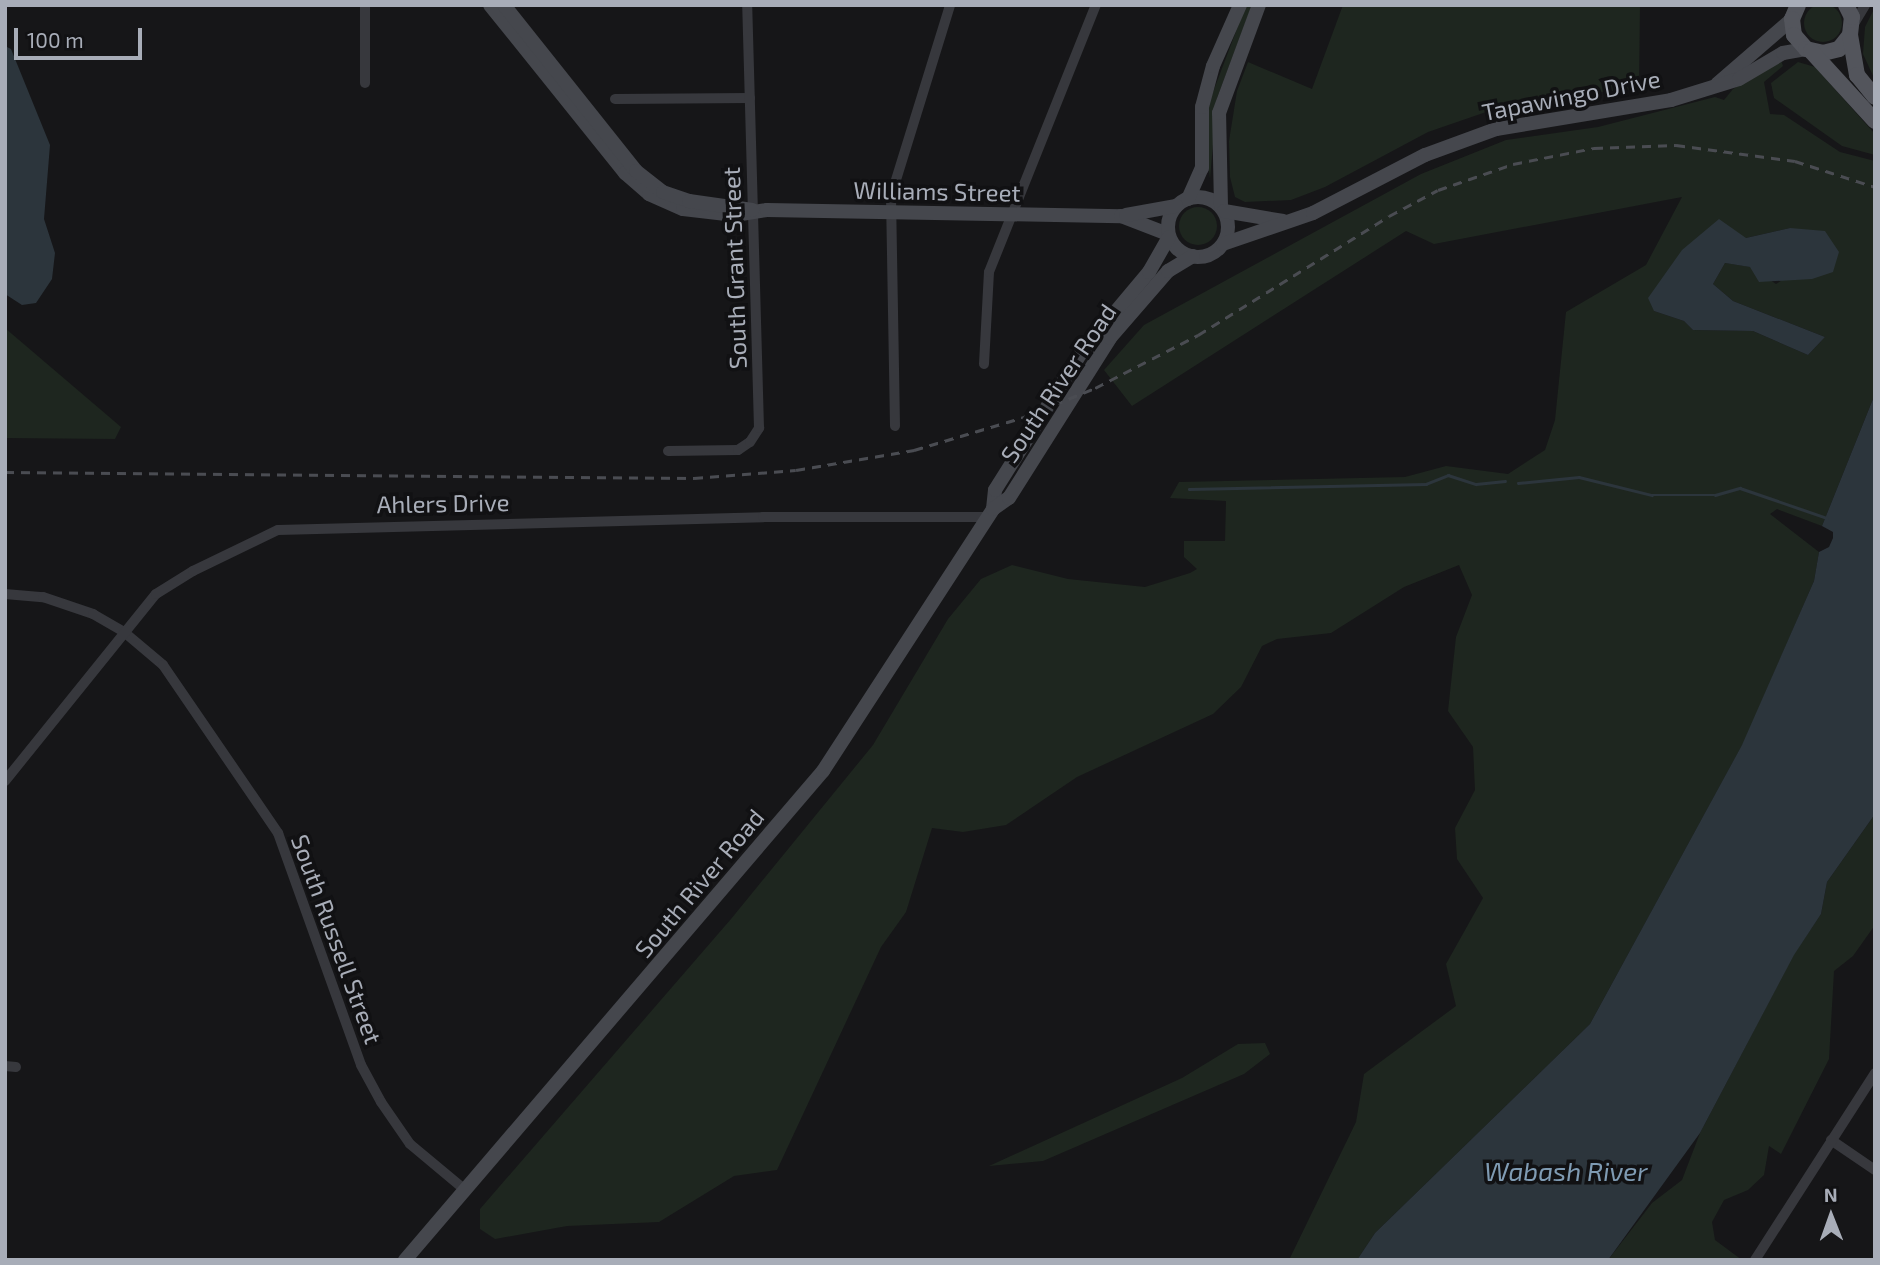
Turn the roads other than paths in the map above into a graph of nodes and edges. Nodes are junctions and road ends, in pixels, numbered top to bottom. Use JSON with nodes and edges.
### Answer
{"nodes":[{"id":1,"x":365,"y":5,"type":"edge"},
{"id":2,"x":490,"y":5,"type":"edge"},
{"id":3,"x":505,"y":5,"type":"edge"},
{"id":4,"x":747,"y":5,"type":"edge"},
{"id":5,"x":950,"y":5,"type":"edge"},
{"id":6,"x":1096,"y":5,"type":"edge"},
{"id":7,"x":1240,"y":5,"type":"edge"},
{"id":8,"x":1259,"y":5,"type":"edge"},
{"id":9,"x":1846,"y":5,"type":"edge"},
{"id":10,"x":1865,"y":5,"type":"edge"},
{"id":11,"x":1794,"y":10,"type":"edge"},
{"id":12,"x":1851,"y":31,"type":"junction"},
{"id":13,"x":1809,"y":50,"type":"junction"},
{"id":14,"x":365,"y":83,"type":"dead end"},
{"id":15,"x":1716,"y":85,"type":"junction"},
{"id":16,"x":1875,"y":97,"type":"edge"},
{"id":17,"x":750,"y":98,"type":"junction"},
{"id":18,"x":615,"y":99,"type":"dead end"},
{"id":19,"x":1875,"y":121,"type":"edge"},
{"id":20,"x":1182,"y":202,"type":"junction"},
{"id":21,"x":1223,"y":208,"type":"junction"},
{"id":22,"x":753,"y":211,"type":"junction"},
{"id":23,"x":891,"y":213,"type":"junction"},
{"id":24,"x":1010,"y":215,"type":"junction"},
{"id":25,"x":1121,"y":216,"type":"junction"},
{"id":26,"x":1283,"y":221,"type":"junction"},
{"id":27,"x":1169,"y":236,"type":"junction"},
{"id":28,"x":1223,"y":244,"type":"junction"},
{"id":29,"x":1193,"y":256,"type":"junction"},
{"id":30,"x":984,"y":365,"type":"dead end"},
{"id":31,"x":895,"y":426,"type":"dead end"},
{"id":32,"x":668,"y":451,"type":"dead end"},
{"id":33,"x":990,"y":513,"type":"junction"},
{"id":34,"x":5,"y":594,"type":"edge"},
{"id":35,"x":124,"y":632,"type":"junction"},
{"id":36,"x":5,"y":781,"type":"edge"},
{"id":37,"x":1875,"y":1073,"type":"edge"},
{"id":38,"x":1831,"y":1140,"type":"junction"},
{"id":39,"x":1875,"y":1170,"type":"edge"},
{"id":40,"x":464,"y":1189,"type":"junction"},
{"id":41,"x":405,"y":1260,"type":"edge"},
{"id":42,"x":1755,"y":1260,"type":"edge"}],
"edges":[{"from":1,"to":14,"type":"street"},
{"from":2,"to":22,"type":"main road","name":"Williams Street"},
{"from":3,"to":22,"type":"main road","name":"Williams Street"},
{"from":4,"to":17,"type":"street","name":"South Grant Street"},
{"from":5,"to":23,"type":"street"},
{"from":6,"to":24,"type":"street"},
{"from":7,"to":20,"type":"main road"},
{"from":8,"to":21,"type":"main road"},
{"from":9,"to":12,"type":"main road"},
{"from":10,"to":12,"type":"street"},
{"from":11,"to":13,"type":"main road"},
{"from":11,"to":15,"type":"main road","name":"Tapawingo Drive"},
{"from":12,"to":13,"type":"main road"},
{"from":12,"to":16,"type":"main road"},
{"from":13,"to":15,"type":"main road","name":"Tapawingo Drive"},
{"from":13,"to":19,"type":"main road"},
{"from":15,"to":26,"type":"main road","name":"Tapawingo Drive"},
{"from":17,"to":18,"type":"street"},
{"from":17,"to":22,"type":"street","name":"South Grant Street"},
{"from":20,"to":21,"type":"main road"},
{"from":20,"to":25,"type":"main road","name":"Williams Street"},
{"from":20,"to":27,"type":"main road"},
{"from":21,"to":26,"type":"main road","name":"Tapawingo Drive"},
{"from":21,"to":28,"type":"main road"},
{"from":22,"to":23,"type":"main road","name":"Williams Street"},
{"from":22,"to":32,"type":"street","name":"South Grant Street"},
{"from":23,"to":24,"type":"main road","name":"Williams Street"},
{"from":23,"to":31,"type":"street"},
{"from":24,"to":25,"type":"main road","name":"Williams Street"},
{"from":24,"to":30,"type":"street"},
{"from":25,"to":27,"type":"main road","name":"Williams Street"},
{"from":26,"to":28,"type":"main road","name":"Tapawingo Drive"},
{"from":27,"to":29,"type":"main road"},
{"from":27,"to":33,"type":"main road","name":"South River Road"},
{"from":28,"to":29,"type":"main road"},
{"from":29,"to":33,"type":"main road","name":"South River Road"},
{"from":33,"to":35,"type":"street","name":"Ahlers Drive"},
{"from":33,"to":40,"type":"main road","name":"South River Road"},
{"from":34,"to":35,"type":"street","name":"South Russell Street"},
{"from":35,"to":36,"type":"street","name":"Ahlers Drive"},
{"from":35,"to":40,"type":"street","name":"South Russell Street"},
{"from":37,"to":38,"type":"street"},
{"from":38,"to":39,"type":"street"},
{"from":38,"to":42,"type":"street"},
{"from":40,"to":41,"type":"main road","name":"South River Road"}]}
